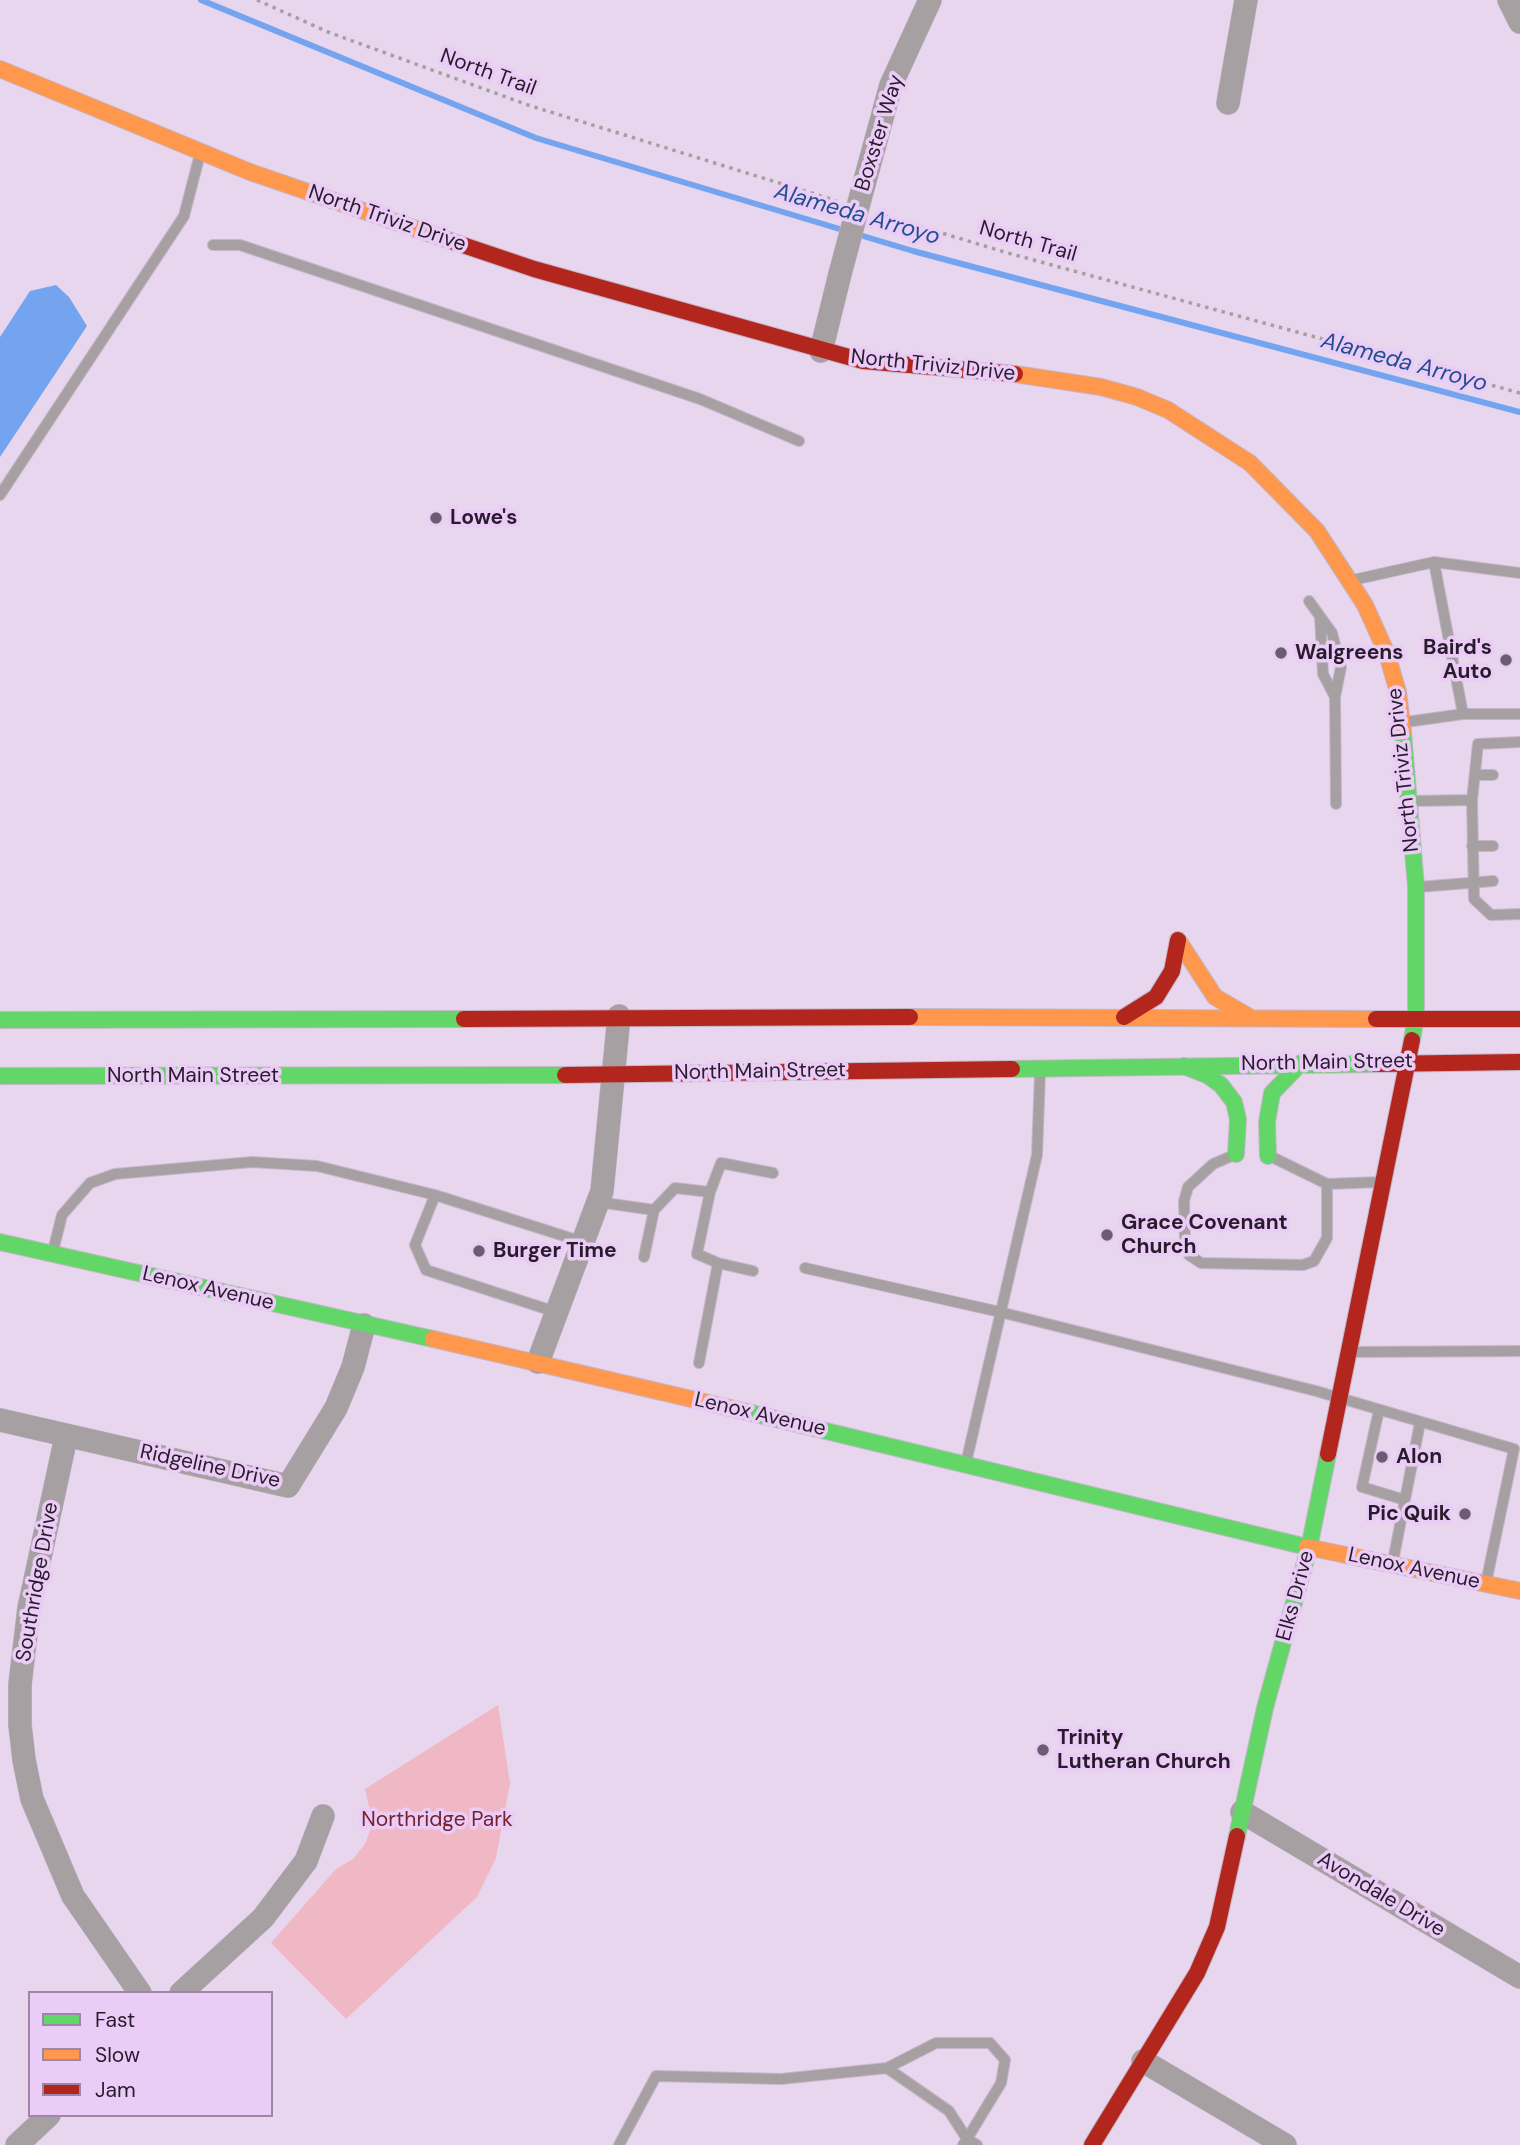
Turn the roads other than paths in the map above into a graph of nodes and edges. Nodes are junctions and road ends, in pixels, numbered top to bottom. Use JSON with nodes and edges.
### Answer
{"nodes":[{"id":1,"x":930,"y":0,"type":"edge"},
{"id":2,"x":1246,"y":0,"type":"edge"},
{"id":3,"x":1509,"y":0,"type":"edge"},
{"id":4,"x":1520,"y":22,"type":"edge"},
{"id":5,"x":0,"y":69,"type":"edge"},
{"id":6,"x":1228,"y":103,"type":"dead end"},
{"id":7,"x":201,"y":152,"type":"junction"},
{"id":8,"x":213,"y":245,"type":"dead end"},
{"id":9,"x":821,"y":351,"type":"junction"},
{"id":10,"x":799,"y":441,"type":"dead end"},
{"id":11,"x":0,"y":495,"type":"edge"},
{"id":12,"x":1434,"y":562,"type":"junction"},
{"id":13,"x":1520,"y":573,"type":"edge"},
{"id":14,"x":1349,"y":580,"type":"junction"},
{"id":15,"x":1309,"y":601,"type":"dead end"},
{"id":16,"x":1320,"y":617,"type":"junction"},
{"id":17,"x":1335,"y":697,"type":"junction"},
{"id":18,"x":1463,"y":714,"type":"junction"},
{"id":19,"x":1520,"y":714,"type":"edge"},
{"id":20,"x":1403,"y":723,"type":"junction"},
{"id":21,"x":1520,"y":742,"type":"edge"},
{"id":22,"x":1475,"y":775,"type":"junction"},
{"id":23,"x":1493,"y":775,"type":"dead end"},
{"id":24,"x":1472,"y":800,"type":"junction"},
{"id":25,"x":1411,"y":802,"type":"junction"},
{"id":26,"x":1336,"y":804,"type":"dead end"},
{"id":27,"x":1472,"y":846,"type":"junction"},
{"id":28,"x":1493,"y":846,"type":"dead end"},
{"id":29,"x":1493,"y":881,"type":"dead end"},
{"id":30,"x":1473,"y":882,"type":"junction"},
{"id":31,"x":1416,"y":887,"type":"junction"},
{"id":32,"x":1520,"y":914,"type":"edge"},
{"id":33,"x":619,"y":1016,"type":"junction"},
{"id":34,"x":1248,"y":1016,"type":"junction"},
{"id":35,"x":1416,"y":1016,"type":"junction"},
{"id":36,"x":1124,"y":1017,"type":"junction"},
{"id":37,"x":1520,"y":1018,"type":"edge"},
{"id":38,"x":0,"y":1020,"type":"edge"},
{"id":39,"x":1409,"y":1062,"type":"junction"},
{"id":40,"x":1520,"y":1062,"type":"edge"},
{"id":41,"x":1301,"y":1063,"type":"junction"},
{"id":42,"x":1181,"y":1065,"type":"junction"},
{"id":43,"x":1040,"y":1068,"type":"junction"},
{"id":44,"x":612,"y":1075,"type":"junction"},
{"id":45,"x":0,"y":1076,"type":"edge"},
{"id":46,"x":1252,"y":1155,"type":"junction"},
{"id":47,"x":773,"y":1172,"type":"dead end"},
{"id":48,"x":1384,"y":1182,"type":"junction"},
{"id":49,"x":1327,"y":1184,"type":"junction"},
{"id":50,"x":710,"y":1192,"type":"junction"},
{"id":51,"x":435,"y":1195,"type":"junction"},
{"id":52,"x":598,"y":1202,"type":"junction"},
{"id":53,"x":654,"y":1210,"type":"junction"},
{"id":54,"x":0,"y":1242,"type":"edge"},
{"id":55,"x":583,"y":1242,"type":"junction"},
{"id":56,"x":52,"y":1254,"type":"junction"},
{"id":57,"x":644,"y":1257,"type":"dead end"},
{"id":58,"x":718,"y":1263,"type":"junction"},
{"id":59,"x":805,"y":1268,"type":"dead end"},
{"id":60,"x":753,"y":1271,"type":"dead end"},
{"id":61,"x":556,"y":1312,"type":"junction"},
{"id":62,"x":1000,"y":1312,"type":"junction"},
{"id":63,"x":363,"y":1325,"type":"junction"},
{"id":64,"x":1520,"y":1351,"type":"edge"},
{"id":65,"x":1349,"y":1352,"type":"junction"},
{"id":66,"x":538,"y":1362,"type":"junction"},
{"id":67,"x":699,"y":1363,"type":"dead end"},
{"id":68,"x":1340,"y":1397,"type":"junction"},
{"id":69,"x":1379,"y":1410,"type":"junction"},
{"id":70,"x":0,"y":1420,"type":"edge"},
{"id":71,"x":1420,"y":1423,"type":"junction"},
{"id":72,"x":66,"y":1437,"type":"junction"},
{"id":73,"x":965,"y":1464,"type":"junction"},
{"id":74,"x":1405,"y":1500,"type":"junction"},
{"id":75,"x":1309,"y":1548,"type":"junction"},
{"id":76,"x":1392,"y":1564,"type":"junction"},
{"id":77,"x":1485,"y":1584,"type":"junction"},
{"id":78,"x":1520,"y":1591,"type":"edge"},
{"id":79,"x":1242,"y":1812,"type":"junction"},
{"id":80,"x":323,"y":1816,"type":"dead end"},
{"id":81,"x":1520,"y":1977,"type":"edge"},
{"id":82,"x":139,"y":1991,"type":"edge"},
{"id":83,"x":183,"y":1991,"type":"edge"},
{"id":84,"x":1143,"y":2061,"type":"junction"},
{"id":85,"x":887,"y":2068,"type":"junction"},
{"id":86,"x":47,"y":2117,"type":"edge"},
{"id":87,"x":969,"y":2143,"type":"edge"},
{"id":88,"x":18,"y":2145,"type":"edge"},
{"id":89,"x":620,"y":2145,"type":"edge"},
{"id":90,"x":1092,"y":2145,"type":"edge"},
{"id":91,"x":1284,"y":2145,"type":"edge"}],
"edges":[{"from":1,"to":9,"type":"street","name":"Boxster Way","bridge":true},
{"from":2,"to":6,"type":"street"},
{"from":3,"to":4,"type":"street"},
{"from":5,"to":7,"type":"main road","name":"North Triviz Drive"},
{"from":7,"to":9,"type":"main road","name":"North Triviz Drive"},
{"from":7,"to":11,"type":"lane"},
{"from":8,"to":10,"type":"lane"},
{"from":9,"to":14,"type":"main road","name":"North Triviz Drive"},
{"from":12,"to":13,"type":"lane"},
{"from":12,"to":14,"type":"lane"},
{"from":12,"to":18,"type":"lane"},
{"from":14,"to":20,"type":"main road","name":"North Triviz Drive"},
{"from":15,"to":16,"type":"lane"},
{"from":16,"to":17,"type":"lane"},
{"from":16,"to":17,"type":"lane"},
{"from":17,"to":26,"type":"lane"},
{"from":18,"to":19,"type":"lane"},
{"from":18,"to":20,"type":"lane"},
{"from":20,"to":25,"type":"main road","name":"North Triviz Drive"},
{"from":21,"to":22,"type":"lane"},
{"from":22,"to":23,"type":"lane"},
{"from":22,"to":24,"type":"lane"},
{"from":24,"to":25,"type":"lane"},
{"from":24,"to":27,"type":"lane"},
{"from":25,"to":31,"type":"main road","name":"North Triviz Drive"},
{"from":27,"to":28,"type":"lane"},
{"from":27,"to":30,"type":"lane"},
{"from":29,"to":30,"type":"lane"},
{"from":30,"to":31,"type":"lane"},
{"from":30,"to":32,"type":"lane"},
{"from":31,"to":35,"type":"main road","name":"North Triviz Drive"},
{"from":33,"to":36,"type":"main road"},
{"from":33,"to":38,"type":"main road"},
{"from":33,"to":44,"type":"street"},
{"from":34,"to":35,"type":"main road"},
{"from":34,"to":36,"type":"main road"},
{"from":34,"to":36,"type":"main road"},
{"from":35,"to":37,"type":"main road"},
{"from":35,"to":39,"type":"main road","name":"Elks Drive"},
{"from":39,"to":40,"type":"main road","name":"North Main Street"},
{"from":39,"to":41,"type":"main road","name":"North Main Street"},
{"from":39,"to":48,"type":"main road","name":"Elks Drive"},
{"from":41,"to":42,"type":"main road","name":"North Main Street"},
{"from":41,"to":46,"type":"main road"},
{"from":42,"to":43,"type":"main road","name":"North Main Street"},
{"from":42,"to":46,"type":"main road"},
{"from":43,"to":44,"type":"main road","name":"North Main Street"},
{"from":43,"to":62,"type":"lane"},
{"from":44,"to":45,"type":"main road","name":"North Main Street"},
{"from":44,"to":52,"type":"street"},
{"from":46,"to":49,"type":"lane"},
{"from":46,"to":49,"type":"lane"},
{"from":47,"to":50,"type":"lane"},
{"from":48,"to":49,"type":"lane"},
{"from":48,"to":65,"type":"main road","name":"Elks Drive"},
{"from":50,"to":53,"type":"lane"},
{"from":50,"to":58,"type":"lane"},
{"from":51,"to":55,"type":"lane"},
{"from":51,"to":56,"type":"lane"},
{"from":51,"to":61,"type":"lane"},
{"from":52,"to":53,"type":"lane"},
{"from":52,"to":55,"type":"street"},
{"from":53,"to":57,"type":"lane"},
{"from":54,"to":56,"type":"main road","name":"Lenox Avenue"},
{"from":55,"to":61,"type":"street"},
{"from":56,"to":63,"type":"main road","name":"Lenox Avenue"},
{"from":58,"to":60,"type":"lane"},
{"from":58,"to":67,"type":"lane"},
{"from":59,"to":62,"type":"lane"},
{"from":61,"to":66,"type":"street"},
{"from":62,"to":68,"type":"lane"},
{"from":62,"to":73,"type":"lane"},
{"from":63,"to":66,"type":"main road","name":"Lenox Avenue"},
{"from":63,"to":72,"type":"street","name":"Ridgeline Drive"},
{"from":64,"to":65,"type":"lane"},
{"from":65,"to":68,"type":"main road","name":"Elks Drive"},
{"from":66,"to":73,"type":"main road","name":"Lenox Avenue"},
{"from":68,"to":69,"type":"lane"},
{"from":68,"to":75,"type":"main road","name":"Elks Drive"},
{"from":69,"to":71,"type":"lane"},
{"from":69,"to":74,"type":"lane"},
{"from":70,"to":72,"type":"street","name":"Ridgeline Drive"},
{"from":71,"to":74,"type":"lane"},
{"from":71,"to":77,"type":"lane"},
{"from":72,"to":82,"type":"street","name":"Southridge Drive"},
{"from":73,"to":75,"type":"main road","name":"Lenox Avenue"},
{"from":74,"to":76,"type":"lane"},
{"from":75,"to":76,"type":"main road","name":"Lenox Avenue"},
{"from":75,"to":79,"type":"main road","name":"Elks Drive"},
{"from":76,"to":77,"type":"main road","name":"Lenox Avenue"},
{"from":77,"to":78,"type":"main road","name":"Lenox Avenue"},
{"from":79,"to":81,"type":"street","name":"Avondale Drive"},
{"from":79,"to":84,"type":"main road","name":"Elks Drive"},
{"from":80,"to":83,"type":"street"},
{"from":84,"to":90,"type":"main road","name":"Elks Drive"},
{"from":84,"to":91,"type":"street"},
{"from":85,"to":87,"type":"lane"},
{"from":85,"to":87,"type":"lane"},
{"from":85,"to":89,"type":"lane"},
{"from":86,"to":88,"type":"street"}]}
